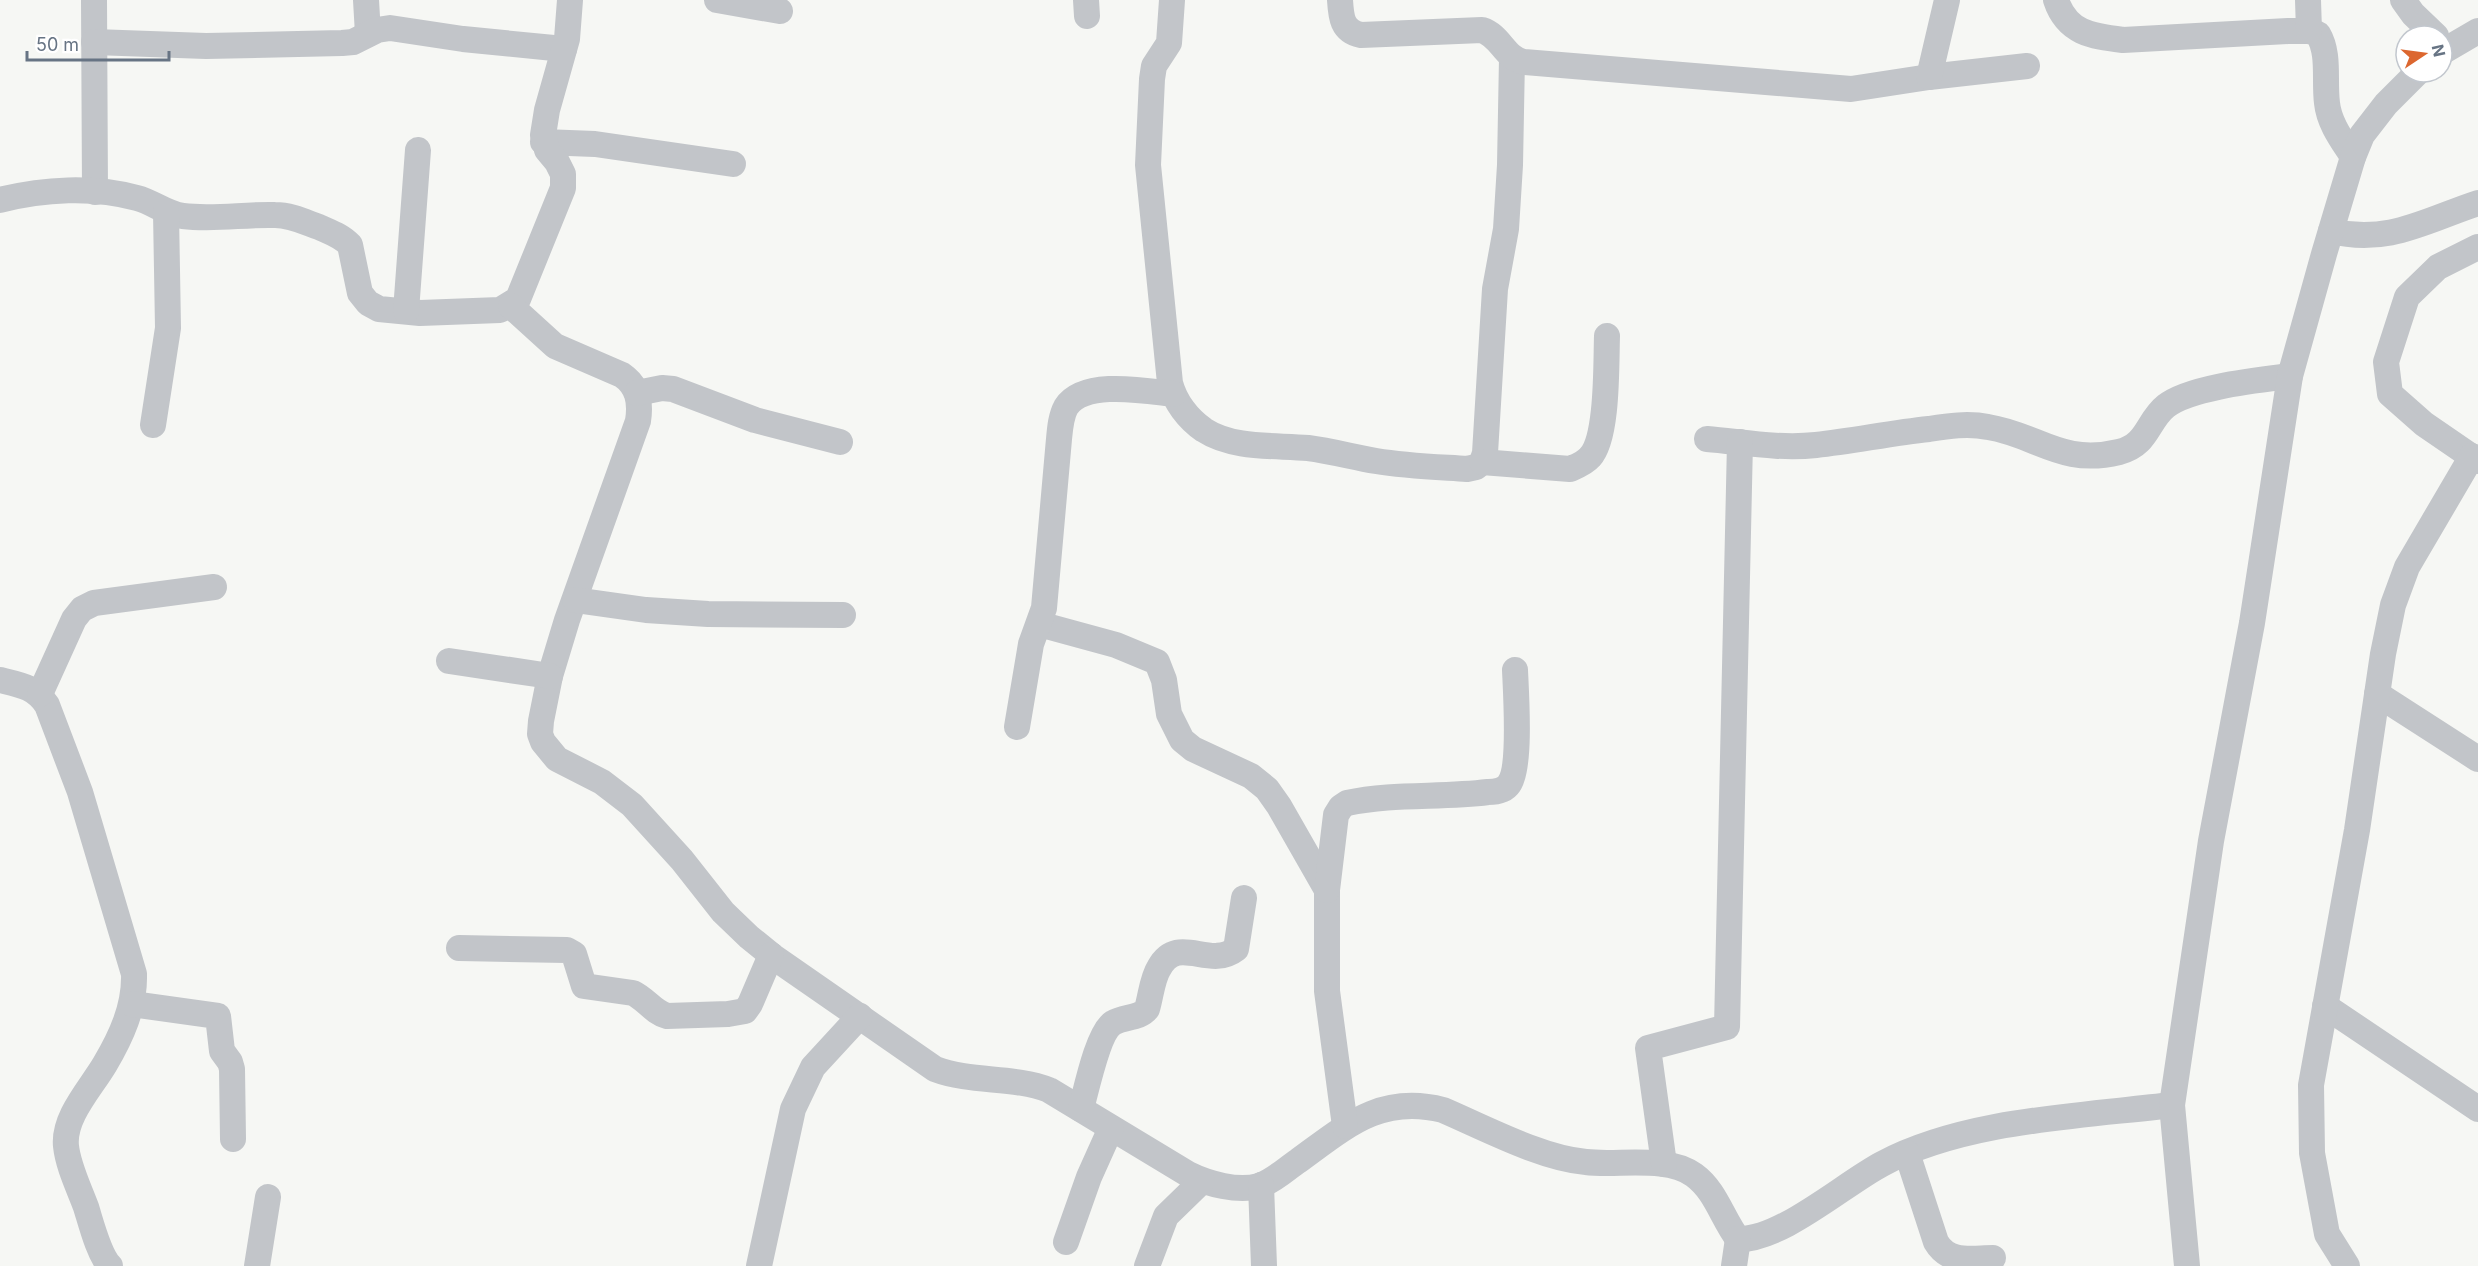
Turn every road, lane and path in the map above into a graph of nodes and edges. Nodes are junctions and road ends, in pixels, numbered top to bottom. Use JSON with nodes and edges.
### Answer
{"nodes":[{"id":1,"x":94,"y":0,"type":"edge"},
{"id":2,"x":366,"y":0,"type":"edge"},
{"id":3,"x":570,"y":0,"type":"edge"},
{"id":4,"x":717,"y":0,"type":"edge"},
{"id":5,"x":1172,"y":0,"type":"edge"},
{"id":6,"x":1340,"y":0,"type":"edge"},
{"id":7,"x":1947,"y":0,"type":"edge"},
{"id":8,"x":2056,"y":0,"type":"edge"},
{"id":9,"x":2308,"y":0,"type":"edge"},
{"id":10,"x":2403,"y":0,"type":"edge"},
{"id":11,"x":780,"y":11,"type":"dead end"},
{"id":12,"x":2423,"y":24,"type":"edge"},
{"id":13,"x":2309,"y":31,"type":"junction"},
{"id":14,"x":2478,"y":32,"type":"edge"},
{"id":15,"x":368,"y":34,"type":"junction"},
{"id":16,"x":2454,"y":40,"type":"edge"},
{"id":17,"x":94,"y":42,"type":"junction"},
{"id":18,"x":564,"y":49,"type":"junction"},
{"id":19,"x":1512,"y":58,"type":"junction"},
{"id":20,"x":2026,"y":66,"type":"dead end"},
{"id":21,"x":1929,"y":77,"type":"junction"},
{"id":22,"x":2406,"y":84,"type":"edge"},
{"id":23,"x":543,"y":142,"type":"junction"},
{"id":24,"x":418,"y":150,"type":"dead end"},
{"id":25,"x":2353,"y":157,"type":"junction"},
{"id":26,"x":733,"y":164,"type":"dead end"},
{"id":27,"x":95,"y":192,"type":"junction"},
{"id":28,"x":0,"y":200,"type":"edge"},
{"id":29,"x":2478,"y":203,"type":"edge"},
{"id":30,"x":166,"y":212,"type":"junction"},
{"id":31,"x":2331,"y":231,"type":"junction"},
{"id":32,"x":2478,"y":247,"type":"edge"},
{"id":33,"x":511,"y":306,"type":"junction"},
{"id":34,"x":406,"y":311,"type":"junction"},
{"id":35,"x":1607,"y":336,"type":"dead end"},
{"id":36,"x":2290,"y":376,"type":"junction"},
{"id":37,"x":637,"y":393,"type":"junction"},
{"id":38,"x":1173,"y":394,"type":"junction"},
{"id":39,"x":153,"y":425,"type":"dead end"},
{"id":40,"x":1707,"y":439,"type":"dead end"},
{"id":41,"x":840,"y":442,"type":"dead end"},
{"id":42,"x":1740,"y":442,"type":"junction"},
{"id":43,"x":2475,"y":458,"type":"edge"},
{"id":44,"x":1482,"y":462,"type":"junction"},
{"id":45,"x":214,"y":587,"type":"dead end"},
{"id":46,"x":575,"y":600,"type":"junction"},
{"id":47,"x":843,"y":615,"type":"dead end"},
{"id":48,"x":1039,"y":624,"type":"junction"},
{"id":49,"x":449,"y":661,"type":"dead end"},
{"id":50,"x":1515,"y":670,"type":"dead end"},
{"id":51,"x":550,"y":676,"type":"junction"},
{"id":52,"x":0,"y":680,"type":"edge"},
{"id":53,"x":40,"y":694,"type":"junction"},
{"id":54,"x":2377,"y":694,"type":"junction"},
{"id":55,"x":1017,"y":727,"type":"dead end"},
{"id":56,"x":2478,"y":759,"type":"edge"},
{"id":57,"x":1327,"y":890,"type":"junction"},
{"id":58,"x":1244,"y":898,"type":"dead end"},
{"id":59,"x":459,"y":948,"type":"dead end"},
{"id":60,"x":771,"y":955,"type":"junction"},
{"id":61,"x":132,"y":1004,"type":"junction"},
{"id":62,"x":2325,"y":1006,"type":"junction"},
{"id":63,"x":860,"y":1016,"type":"junction"},
{"id":64,"x":2172,"y":1105,"type":"junction"},
{"id":65,"x":1081,"y":1109,"type":"junction"},
{"id":66,"x":2478,"y":1109,"type":"edge"},
{"id":67,"x":1345,"y":1126,"type":"junction"},
{"id":68,"x":1111,"y":1128,"type":"junction"},
{"id":69,"x":233,"y":1139,"type":"dead end"},
{"id":70,"x":1907,"y":1153,"type":"junction"},
{"id":71,"x":1664,"y":1164,"type":"junction"},
{"id":72,"x":1202,"y":1181,"type":"junction"},
{"id":73,"x":1261,"y":1185,"type":"junction"},
{"id":74,"x":268,"y":1197,"type":"dead end"},
{"id":75,"x":1738,"y":1239,"type":"junction"},
{"id":76,"x":1066,"y":1242,"type":"dead end"},
{"id":77,"x":1993,"y":1258,"type":"dead end"},
{"id":78,"x":110,"y":1266,"type":"edge"},
{"id":79,"x":257,"y":1266,"type":"edge"},
{"id":80,"x":759,"y":1266,"type":"edge"},
{"id":81,"x":1147,"y":1266,"type":"edge"},
{"id":82,"x":1264,"y":1266,"type":"edge"},
{"id":83,"x":1734,"y":1266,"type":"edge"},
{"id":84,"x":2187,"y":1266,"type":"edge"},
{"id":85,"x":2347,"y":1266,"type":"edge"}],
"edges":[{"from":1,"to":17,"type":"street"},
{"from":2,"to":15,"type":"street"},
{"from":3,"to":18,"type":"street"},
{"from":4,"to":11,"type":"street"},
{"from":5,"to":38,"type":"street"},
{"from":6,"to":19,"type":"street"},
{"from":7,"to":21,"type":"street"},
{"from":8,"to":13,"type":"street"},
{"from":9,"to":13,"type":"street"},
{"from":10,"to":12,"type":"street"},
{"from":13,"to":25,"type":"street"},
{"from":14,"to":16,"type":"street"},
{"from":15,"to":17,"type":"street"},
{"from":15,"to":18,"type":"street"},
{"from":17,"to":27,"type":"street"},
{"from":18,"to":23,"type":"street"},
{"from":19,"to":21,"type":"street"},
{"from":19,"to":44,"type":"street"},
{"from":20,"to":21,"type":"street"},
{"from":22,"to":25,"type":"street"},
{"from":23,"to":26,"type":"street"},
{"from":23,"to":33,"type":"street"},
{"from":24,"to":34,"type":"street"},
{"from":25,"to":31,"type":"street"},
{"from":27,"to":28,"type":"street"},
{"from":27,"to":30,"type":"street"},
{"from":29,"to":31,"type":"street"},
{"from":30,"to":34,"type":"street"},
{"from":30,"to":39,"type":"street"},
{"from":31,"to":36,"type":"street"},
{"from":32,"to":43,"type":"street"},
{"from":33,"to":34,"type":"street"},
{"from":33,"to":37,"type":"street"},
{"from":35,"to":44,"type":"street"},
{"from":36,"to":42,"type":"street"},
{"from":36,"to":64,"type":"street"},
{"from":37,"to":41,"type":"street"},
{"from":37,"to":46,"type":"street"},
{"from":38,"to":44,"type":"street"},
{"from":38,"to":48,"type":"street"},
{"from":40,"to":42,"type":"street"},
{"from":42,"to":71,"type":"street"},
{"from":43,"to":54,"type":"street"},
{"from":45,"to":53,"type":"street"},
{"from":46,"to":47,"type":"street"},
{"from":46,"to":51,"type":"street"},
{"from":48,"to":55,"type":"street"},
{"from":48,"to":57,"type":"street"},
{"from":49,"to":51,"type":"street"},
{"from":50,"to":57,"type":"street"},
{"from":51,"to":60,"type":"street"},
{"from":52,"to":53,"type":"street"},
{"from":53,"to":61,"type":"street"},
{"from":54,"to":56,"type":"street"},
{"from":54,"to":62,"type":"street"},
{"from":57,"to":67,"type":"street"},
{"from":58,"to":65,"type":"street"},
{"from":59,"to":60,"type":"street"},
{"from":60,"to":63,"type":"street"},
{"from":61,"to":69,"type":"street"},
{"from":61,"to":78,"type":"street"},
{"from":62,"to":66,"type":"street"},
{"from":62,"to":85,"type":"street"},
{"from":63,"to":65,"type":"street"},
{"from":63,"to":80,"type":"street"},
{"from":64,"to":70,"type":"street"},
{"from":64,"to":84,"type":"street"},
{"from":65,"to":68,"type":"street"},
{"from":67,"to":71,"type":"street"},
{"from":67,"to":73,"type":"street"},
{"from":68,"to":72,"type":"street"},
{"from":68,"to":76,"type":"street"},
{"from":70,"to":75,"type":"street"},
{"from":70,"to":77,"type":"street"},
{"from":71,"to":75,"type":"street"},
{"from":72,"to":73,"type":"street"},
{"from":72,"to":81,"type":"street"},
{"from":73,"to":82,"type":"street"},
{"from":74,"to":79,"type":"street"},
{"from":75,"to":83,"type":"street"}]}
